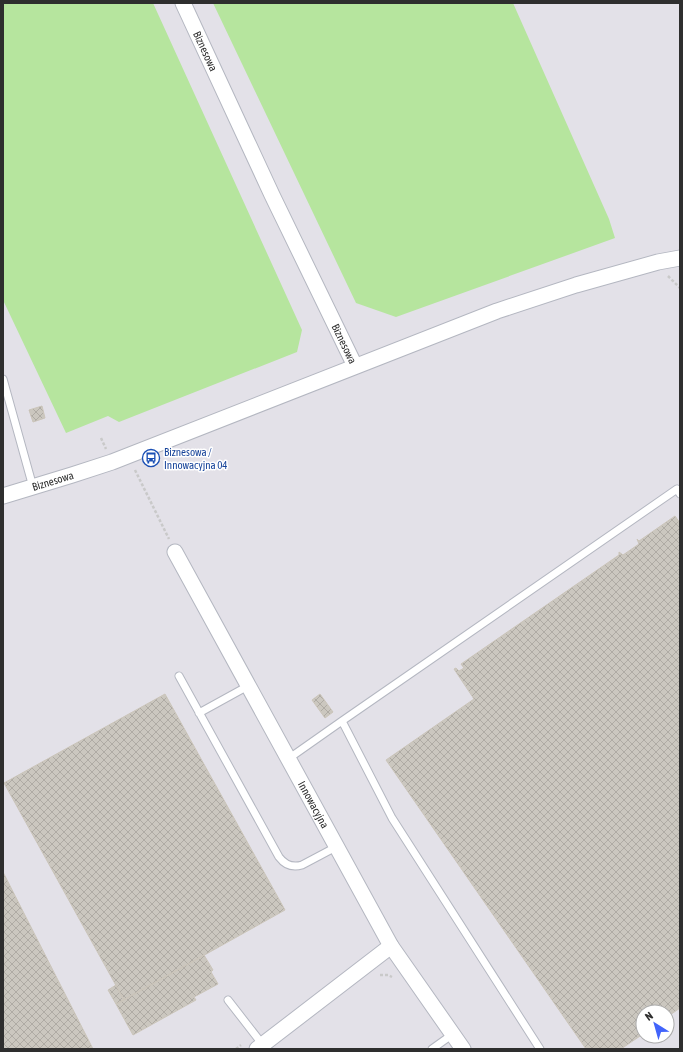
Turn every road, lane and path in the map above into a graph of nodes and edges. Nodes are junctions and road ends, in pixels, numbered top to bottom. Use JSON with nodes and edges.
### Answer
{"nodes":[{"id":1,"x":183,"y":3,"type":"edge"},
{"id":2,"x":680,"y":258,"type":"edge"},
{"id":3,"x":355,"y":366,"type":"junction"},
{"id":4,"x":3,"y":381,"type":"edge"},
{"id":5,"x":128,"y":456,"type":"junction"},
{"id":6,"x":33,"y":487,"type":"junction"},
{"id":7,"x":680,"y":494,"type":"edge"},
{"id":8,"x":3,"y":496,"type":"edge"},
{"id":9,"x":175,"y":552,"type":"joint"},
{"id":10,"x":179,"y":676,"type":"dead end"},
{"id":11,"x":248,"y":686,"type":"junction"},
{"id":12,"x":199,"y":713,"type":"junction"},
{"id":13,"x":342,"y":721,"type":"junction"},
{"id":14,"x":288,"y":759,"type":"junction"},
{"id":15,"x":336,"y":847,"type":"junction"},
{"id":16,"x":392,"y":946,"type":"junction"},
{"id":17,"x":228,"y":1000,"type":"dead end"},
{"id":18,"x":453,"y":1034,"type":"junction"},
{"id":19,"x":260,"y":1047,"type":"edge"},
{"id":20,"x":432,"y":1049,"type":"edge"},
{"id":21,"x":463,"y":1049,"type":"edge"},
{"id":22,"x":540,"y":1049,"type":"edge"}],
"edges":[{"from":1,"to":3,"type":"street","name":"Biznesowa"},
{"from":2,"to":3,"type":"street"},
{"from":3,"to":5,"type":"street","name":"Biznesowa"},
{"from":4,"to":6,"type":"lane"},
{"from":5,"to":6,"type":"street","name":"Biznesowa"},
{"from":5,"to":9,"type":"path"},
{"from":6,"to":8,"type":"street","name":"Biznesowa"},
{"from":7,"to":13,"type":"lane"},
{"from":9,"to":11,"type":"street","name":"Innowacyjna"},
{"from":10,"to":12,"type":"lane"},
{"from":11,"to":12,"type":"lane"},
{"from":11,"to":14,"type":"street","name":"Innowacyjna"},
{"from":12,"to":15,"type":"lane"},
{"from":13,"to":14,"type":"lane"},
{"from":13,"to":22,"type":"lane"},
{"from":14,"to":15,"type":"street","name":"Innowacyjna"},
{"from":15,"to":16,"type":"street","name":"Innowacyjna"},
{"from":16,"to":18,"type":"street","name":"Innowacyjna"},
{"from":16,"to":19,"type":"street"},
{"from":17,"to":19,"type":"lane"},
{"from":18,"to":20,"type":"lane"},
{"from":18,"to":21,"type":"street","name":"Innowacyjna"}]}
